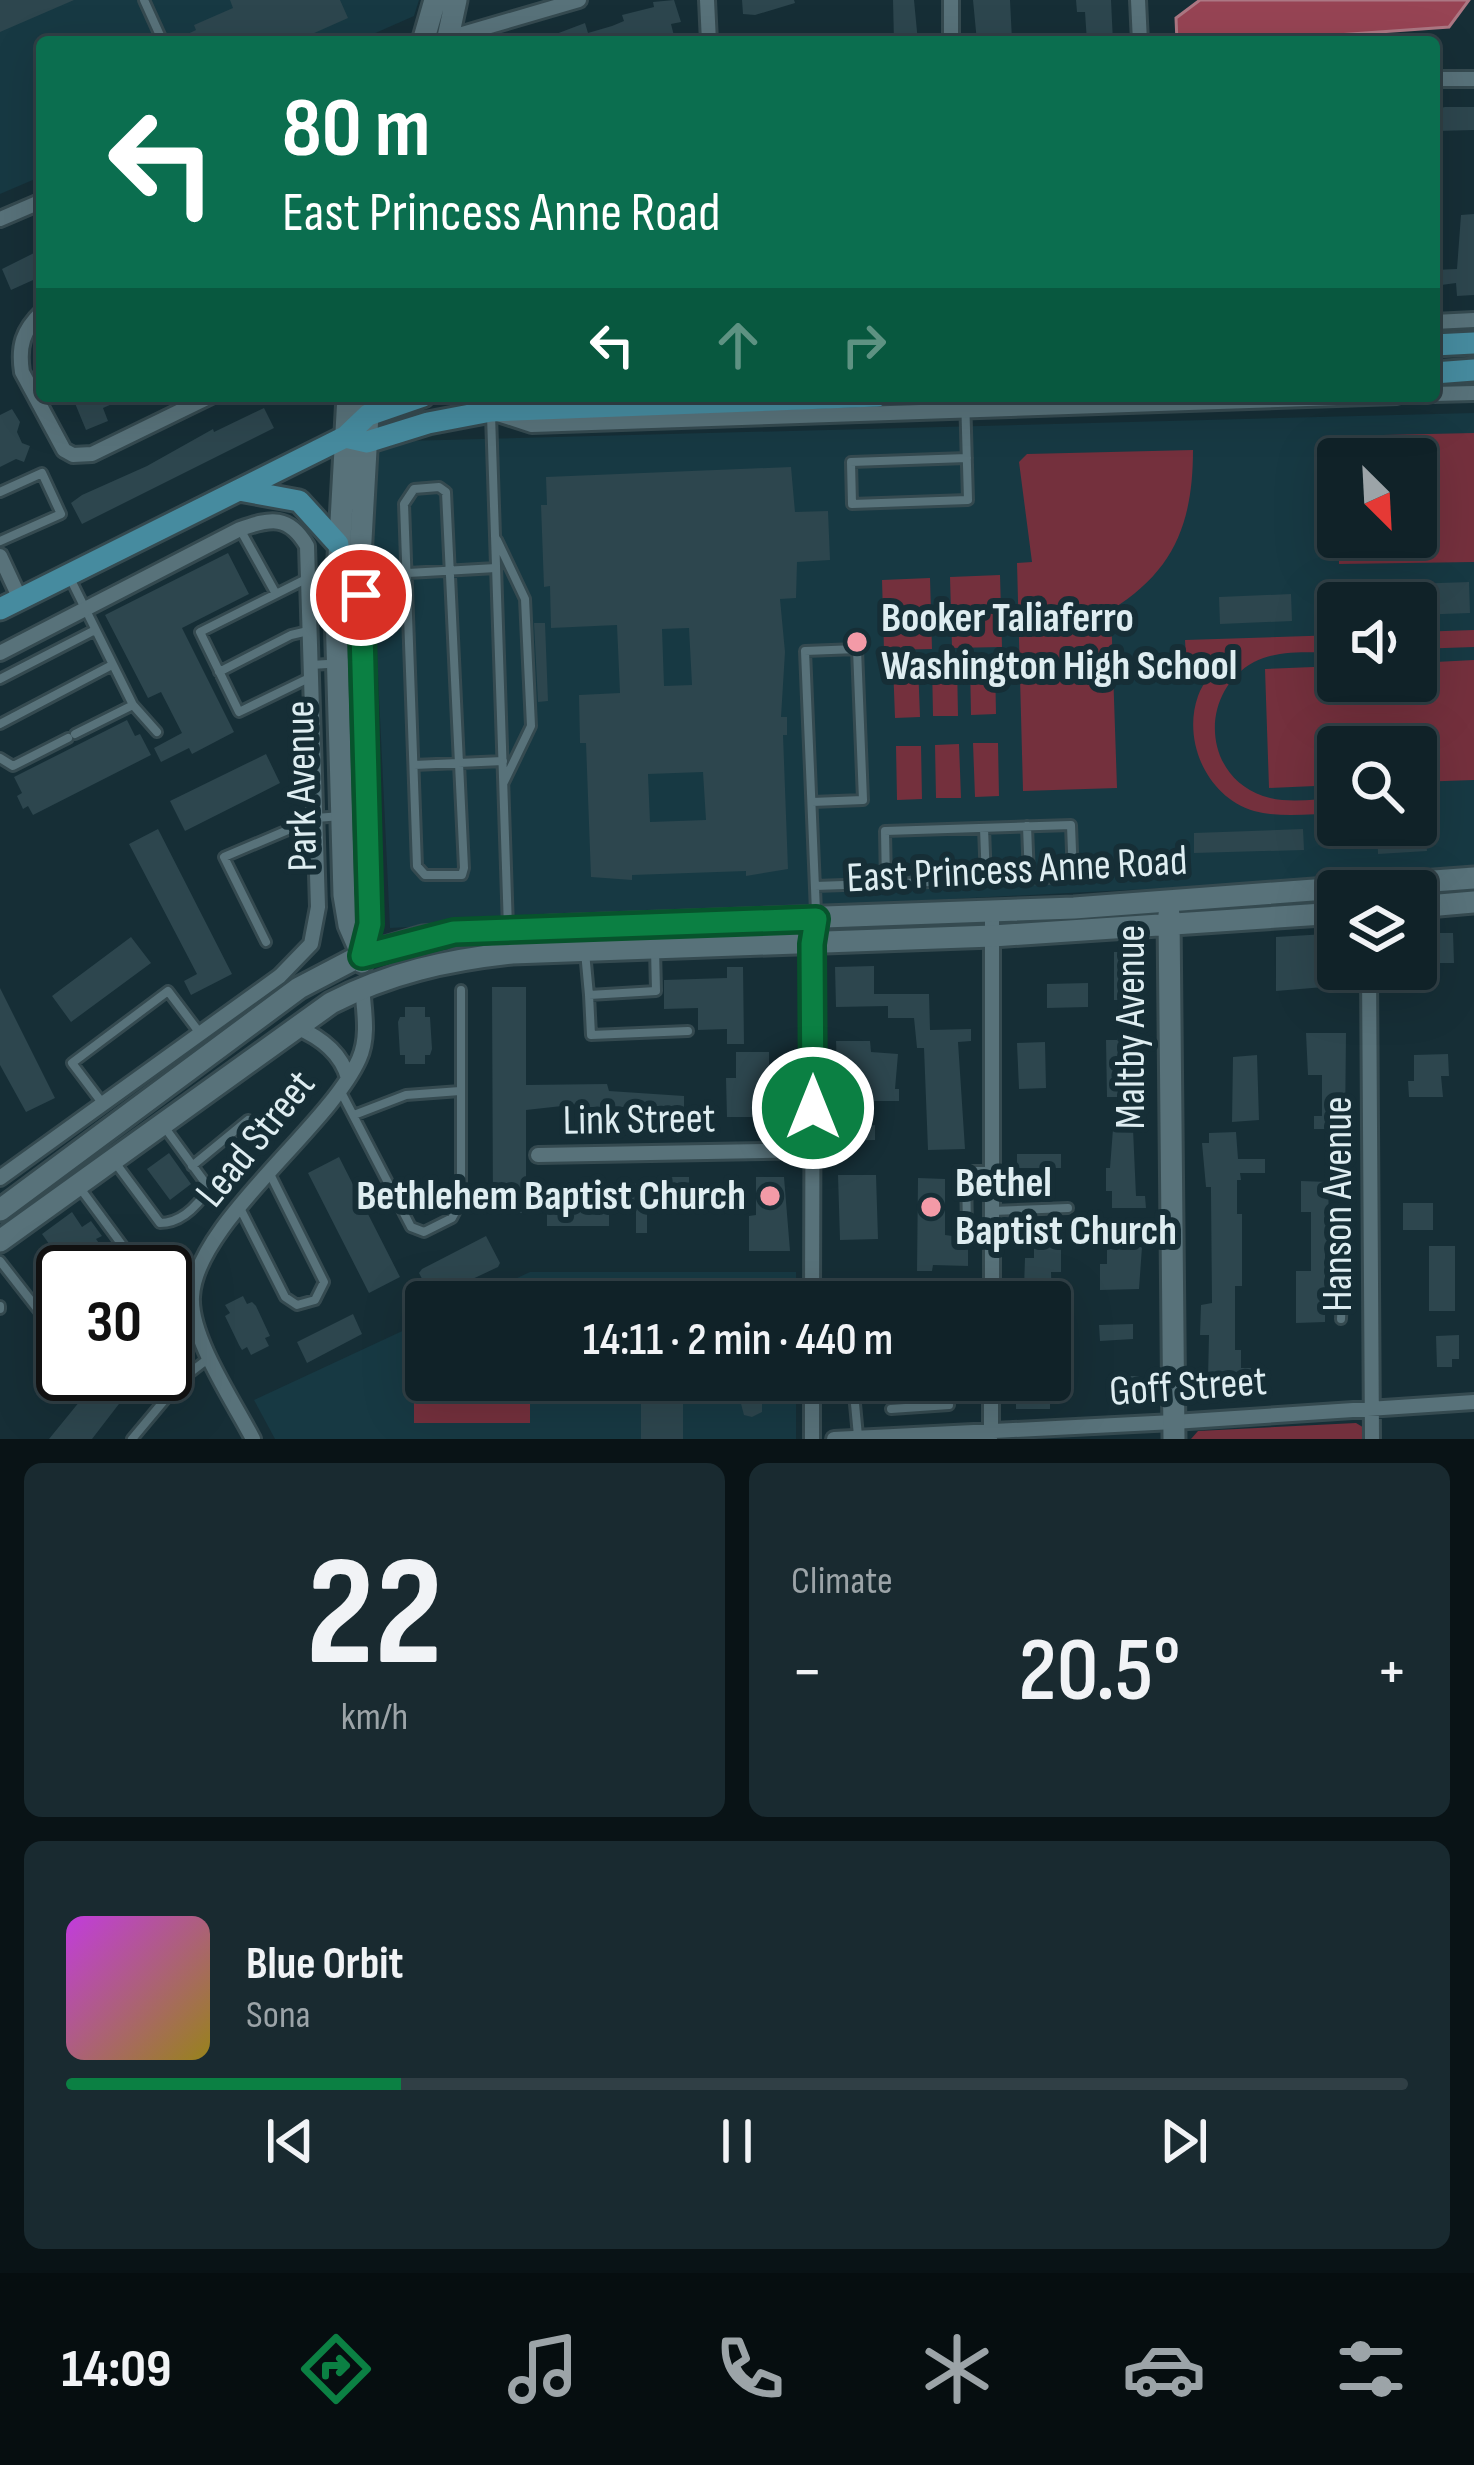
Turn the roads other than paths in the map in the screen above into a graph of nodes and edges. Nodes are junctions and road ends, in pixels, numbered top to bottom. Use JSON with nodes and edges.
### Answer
{"nodes":[{"id":1,"x":144,"y":0,"type":"edge"},
{"id":2,"x":435,"y":0,"type":"edge"},
{"id":3,"x":457,"y":0,"type":"edge"},
{"id":4,"x":579,"y":0,"type":"edge"},
{"id":5,"x":707,"y":0,"type":"edge"},
{"id":6,"x":951,"y":0,"type":"edge"},
{"id":7,"x":1138,"y":0,"type":"edge"},
{"id":8,"x":160,"y":36,"type":"edge"},
{"id":9,"x":425,"y":36,"type":"edge"},
{"id":10,"x":445,"y":36,"type":"edge"},
{"id":11,"x":460,"y":36,"type":"edge"},
{"id":12,"x":709,"y":36,"type":"edge"},
{"id":13,"x":951,"y":36,"type":"edge"},
{"id":14,"x":1140,"y":36,"type":"edge"},
{"id":15,"x":1440,"y":79,"type":"edge"},
{"id":16,"x":1474,"y":79,"type":"edge"},
{"id":17,"x":36,"y":204,"type":"edge"},
{"id":18,"x":0,"y":219,"type":"edge"},
{"id":19,"x":36,"y":319,"type":"edge"},
{"id":20,"x":1474,"y":320,"type":"edge"},
{"id":21,"x":1440,"y":322,"type":"edge"},
{"id":22,"x":1474,"y":343,"type":"edge"},
{"id":23,"x":1440,"y":345,"type":"edge"},
{"id":24,"x":1474,"y":370,"type":"edge"},
{"id":25,"x":1440,"y":373,"type":"edge"},
{"id":26,"x":1474,"y":393,"type":"edge"},
{"id":27,"x":1440,"y":394,"type":"edge"},
{"id":28,"x":36,"y":398,"type":"edge"},
{"id":29,"x":38,"y":402,"type":"edge"},
{"id":30,"x":199,"y":402,"type":"edge"},
{"id":31,"x":349,"y":402,"type":"edge"},
{"id":32,"x":668,"y":402,"type":"edge"},
{"id":33,"x":1072,"y":402,"type":"edge"},
{"id":34,"x":965,"y":404,"type":"edge"},
{"id":35,"x":369,"y":405,"type":"edge"},
{"id":36,"x":490,"y":411,"type":"junction"},
{"id":37,"x":356,"y":439,"type":"junction"},
{"id":38,"x":967,"y":458,"type":"junction"},
{"id":39,"x":239,"y":490,"type":"junction"},
{"id":40,"x":0,"y":492,"type":"edge"},
{"id":41,"x":240,"y":529,"type":"junction"},
{"id":42,"x":495,"y":536,"type":"junction"},
{"id":43,"x":0,"y":541,"type":"edge"},
{"id":44,"x":338,"y":544,"type":"junction"},
{"id":45,"x":0,"y":556,"type":"edge"},
{"id":46,"x":310,"y":556,"type":"junction"},
{"id":47,"x":496,"y":568,"type":"junction"},
{"id":48,"x":450,"y":571,"type":"junction"},
{"id":49,"x":407,"y":573,"type":"junction"},
{"id":50,"x":68,"y":575,"type":"junction"},
{"id":51,"x":310,"y":577,"type":"junction"},
{"id":52,"x":276,"y":594,"type":"junction"},
{"id":53,"x":10,"y":604,"type":"edge"},
{"id":54,"x":85,"y":610,"type":"junction"},
{"id":55,"x":95,"y":630,"type":"junction"},
{"id":56,"x":310,"y":630,"type":"junction"},
{"id":57,"x":0,"y":653,"type":"edge"},
{"id":58,"x":362,"y":662,"type":"junction"},
{"id":59,"x":338,"y":663,"type":"junction"},
{"id":60,"x":112,"y":664,"type":"junction"},
{"id":61,"x":311,"y":671,"type":"junction"},
{"id":62,"x":220,"y":672,"type":"junction"},
{"id":63,"x":0,"y":679,"type":"edge"},
{"id":64,"x":133,"y":705,"type":"junction"},
{"id":65,"x":0,"y":724,"type":"edge"},
{"id":66,"x":157,"y":732,"type":"dead end"},
{"id":67,"x":0,"y":758,"type":"edge"},
{"id":68,"x":502,"y":761,"type":"junction"},
{"id":69,"x":456,"y":764,"type":"junction"},
{"id":70,"x":414,"y":765,"type":"junction"},
{"id":71,"x":503,"y":783,"type":"junction"},
{"id":72,"x":812,"y":802,"type":"junction"},
{"id":73,"x":342,"y":816,"type":"junction"},
{"id":74,"x":316,"y":818,"type":"junction"},
{"id":75,"x":1027,"y":826,"type":"junction"},
{"id":76,"x":984,"y":828,"type":"junction"},
{"id":77,"x":1028,"y":878,"type":"junction"},
{"id":78,"x":1474,"y":878,"type":"edge"},
{"id":79,"x":986,"y":880,"type":"junction"},
{"id":80,"x":1437,"y":882,"type":"edge"},
{"id":81,"x":886,"y":884,"type":"junction"},
{"id":82,"x":815,"y":886,"type":"junction"},
{"id":83,"x":1317,"y":892,"type":"edge"},
{"id":84,"x":1169,"y":902,"type":"junction"},
{"id":85,"x":1474,"y":902,"type":"edge"},
{"id":86,"x":1437,"y":905,"type":"edge"},
{"id":87,"x":992,"y":912,"type":"junction"},
{"id":88,"x":1317,"y":915,"type":"edge"},
{"id":89,"x":816,"y":919,"type":"junction"},
{"id":90,"x":1168,"y":926,"type":"junction"},
{"id":91,"x":508,"y":929,"type":"junction"},
{"id":92,"x":993,"y":936,"type":"junction"},
{"id":93,"x":266,"y":942,"type":"dead end"},
{"id":94,"x":812,"y":944,"type":"junction"},
{"id":95,"x":655,"y":949,"type":"junction"},
{"id":96,"x":585,"y":951,"type":"junction"},
{"id":97,"x":362,"y":956,"type":"junction"},
{"id":98,"x":362,"y":987,"type":"junction"},
{"id":99,"x":461,"y":990,"type":"dead end"},
{"id":100,"x":1370,"y":990,"type":"edge"},
{"id":101,"x":589,"y":995,"type":"junction"},
{"id":102,"x":296,"y":1028,"type":"junction"},
{"id":103,"x":688,"y":1031,"type":"dead end"},
{"id":104,"x":200,"y":1034,"type":"junction"},
{"id":105,"x":344,"y":1084,"type":"junction"},
{"id":106,"x":460,"y":1091,"type":"junction"},
{"id":107,"x":103,"y":1104,"type":"junction"},
{"id":108,"x":354,"y":1114,"type":"junction"},
{"id":109,"x":248,"y":1120,"type":"dead end"},
{"id":110,"x":162,"y":1124,"type":"junction"},
{"id":111,"x":813,"y":1150,"type":"junction"},
{"id":112,"x":538,"y":1155,"type":"dead end"},
{"id":113,"x":113,"y":1160,"type":"junction"},
{"id":114,"x":192,"y":1166,"type":"junction"},
{"id":115,"x":992,"y":1171,"type":"junction"},
{"id":116,"x":269,"y":1173,"type":"junction"},
{"id":117,"x":0,"y":1178,"type":"edge"},
{"id":118,"x":78,"y":1185,"type":"junction"},
{"id":119,"x":2,"y":1203,"type":"edge"},
{"id":120,"x":240,"y":1208,"type":"junction"},
{"id":121,"x":1068,"y":1208,"type":"dead end"},
{"id":122,"x":992,"y":1211,"type":"junction"},
{"id":123,"x":22,"y":1226,"type":"junction"},
{"id":124,"x":992,"y":1229,"type":"junction"},
{"id":125,"x":0,"y":1241,"type":"edge"},
{"id":126,"x":122,"y":1245,"type":"edge"},
{"id":127,"x":0,"y":1262,"type":"edge"},
{"id":128,"x":1343,"y":1275,"type":"dead end"},
{"id":129,"x":812,"y":1281,"type":"edge"},
{"id":130,"x":992,"y":1281,"type":"edge"},
{"id":131,"x":1342,"y":1298,"type":"junction"},
{"id":132,"x":1371,"y":1298,"type":"junction"},
{"id":133,"x":36,"y":1308,"type":"edge"},
{"id":134,"x":1341,"y":1319,"type":"dead end"},
{"id":135,"x":210,"y":1357,"type":"junction"},
{"id":136,"x":812,"y":1401,"type":"edge"},
{"id":137,"x":991,"y":1401,"type":"edge"},
{"id":138,"x":1474,"y":1402,"type":"edge"},
{"id":139,"x":855,"y":1404,"type":"dead end"},
{"id":140,"x":949,"y":1406,"type":"dead end"},
{"id":141,"x":892,"y":1408,"type":"dead end"},
{"id":142,"x":905,"y":1408,"type":"junction"},
{"id":143,"x":1372,"y":1408,"type":"junction"},
{"id":144,"x":1174,"y":1431,"type":"edge"},
{"id":145,"x":991,"y":1435,"type":"edge"},
{"id":146,"x":906,"y":1436,"type":"junction"},
{"id":147,"x":858,"y":1438,"type":"edge"},
{"id":148,"x":132,"y":1439,"type":"edge"},
{"id":149,"x":253,"y":1439,"type":"edge"},
{"id":150,"x":812,"y":1439,"type":"edge"},
{"id":151,"x":834,"y":1439,"type":"edge"},
{"id":152,"x":1372,"y":1439,"type":"edge"}],
"edges":[{"from":1,"to":8,"type":"lane"},
{"from":2,"to":9,"type":"main road"},
{"from":3,"to":10,"type":"main road"},
{"from":4,"to":11,"type":"street"},
{"from":5,"to":12,"type":"street"},
{"from":6,"to":13,"type":"street"},
{"from":7,"to":14,"type":"street"},
{"from":15,"to":16,"type":"street"},
{"from":17,"to":18,"type":"street"},
{"from":19,"to":28,"type":"street"},
{"from":20,"to":21,"type":"street"},
{"from":22,"to":23,"type":"main road"},
{"from":24,"to":25,"type":"main road"},
{"from":26,"to":27,"type":"street"},
{"from":29,"to":30,"type":"street"},
{"from":31,"to":37,"type":"main road","name":"Park Avenue"},
{"from":32,"to":36,"type":"main road"},
{"from":33,"to":34,"type":"street"},
{"from":34,"to":36,"type":"street"},
{"from":34,"to":38,"type":"lane"},
{"from":35,"to":37,"type":"main road","name":"Park Avenue"},
{"from":36,"to":37,"type":"main road"},
{"from":36,"to":42,"type":"lane"},
{"from":37,"to":39,"type":"main road"},
{"from":37,"to":44,"type":"main road","name":"Park Avenue"},
{"from":37,"to":58,"type":"main road","name":"Park Avenue"},
{"from":38,"to":38,"type":"lane"},
{"from":39,"to":44,"type":"main road"},
{"from":39,"to":50,"type":"main road"},
{"from":40,"to":43,"type":"lane"},
{"from":41,"to":46,"type":"street"},
{"from":41,"to":52,"type":"lane"},
{"from":41,"to":54,"type":"street"},
{"from":42,"to":47,"type":"lane"},
{"from":42,"to":71,"type":"lane"},
{"from":44,"to":46,"type":"street"},
{"from":44,"to":59,"type":"main road","name":"Park Avenue"},
{"from":45,"to":53,"type":"street"},
{"from":46,"to":51,"type":"street"},
{"from":47,"to":48,"type":"lane"},
{"from":47,"to":68,"type":"lane"},
{"from":48,"to":49,"type":"lane"},
{"from":48,"to":49,"type":"lane"},
{"from":48,"to":69,"type":"lane"},
{"from":49,"to":70,"type":"lane"},
{"from":50,"to":53,"type":"main road"},
{"from":50,"to":54,"type":"lane"},
{"from":51,"to":52,"type":"lane"},
{"from":51,"to":56,"type":"street"},
{"from":52,"to":62,"type":"lane"},
{"from":54,"to":55,"type":"lane"},
{"from":54,"to":57,"type":"street"},
{"from":55,"to":60,"type":"lane"},
{"from":55,"to":63,"type":"lane"},
{"from":56,"to":61,"type":"street"},
{"from":56,"to":62,"type":"lane"},
{"from":58,"to":59,"type":"lane"},
{"from":58,"to":97,"type":"main road","name":"Park Avenue"},
{"from":59,"to":61,"type":"lane"},
{"from":59,"to":73,"type":"main road","name":"Park Avenue"},
{"from":60,"to":64,"type":"lane"},
{"from":60,"to":65,"type":"lane"},
{"from":61,"to":62,"type":"lane"},
{"from":61,"to":74,"type":"street"},
{"from":64,"to":66,"type":"lane"},
{"from":64,"to":67,"type":"lane"},
{"from":68,"to":69,"type":"lane"},
{"from":68,"to":71,"type":"lane"},
{"from":69,"to":70,"type":"lane"},
{"from":69,"to":70,"type":"lane"},
{"from":71,"to":91,"type":"lane"},
{"from":72,"to":72,"type":"lane"},
{"from":72,"to":82,"type":"lane"},
{"from":73,"to":74,"type":"lane"},
{"from":73,"to":97,"type":"main road","name":"Park Avenue"},
{"from":74,"to":93,"type":"lane"},
{"from":74,"to":104,"type":"street"},
{"from":75,"to":76,"type":"lane"},
{"from":75,"to":77,"type":"lane"},
{"from":75,"to":77,"type":"lane"},
{"from":76,"to":79,"type":"lane"},
{"from":76,"to":81,"type":"lane"},
{"from":77,"to":79,"type":"lane"},
{"from":78,"to":80,"type":"main road","name":"East Princess Anne Road"},
{"from":79,"to":81,"type":"lane"},
{"from":81,"to":82,"type":"lane"},
{"from":82,"to":89,"type":"lane"},
{"from":83,"to":84,"type":"main road","name":"East Princess Anne Road"},
{"from":84,"to":87,"type":"main road","name":"East Princess Anne Road"},
{"from":84,"to":90,"type":"main road","name":"Maltby Avenue"},
{"from":85,"to":86,"type":"main road"},
{"from":87,"to":89,"type":"main road","name":"East Princess Anne Road"},
{"from":87,"to":92,"type":"street"},
{"from":88,"to":90,"type":"main road","name":"East Princess Anne Road"},
{"from":89,"to":91,"type":"main road","name":"East Princess Anne Road"},
{"from":89,"to":94,"type":"street"},
{"from":90,"to":92,"type":"main road","name":"East Princess Anne Road"},
{"from":90,"to":144,"type":"main road","name":"Maltby Avenue"},
{"from":91,"to":97,"type":"main road","name":"East Princess Anne Road"},
{"from":92,"to":94,"type":"main road","name":"East Princess Anne Road"},
{"from":92,"to":115,"type":"street"},
{"from":94,"to":95,"type":"main road","name":"East Princess Anne Road"},
{"from":94,"to":111,"type":"street"},
{"from":95,"to":96,"type":"main road","name":"East Princess Anne Road"},
{"from":95,"to":101,"type":"lane"},
{"from":96,"to":98,"type":"main road","name":"East Princess Anne Road"},
{"from":96,"to":101,"type":"lane"},
{"from":97,"to":98,"type":"main road","name":"Park Avenue"},
{"from":97,"to":119,"type":"main road","name":"East Princess Anne Road"},
{"from":98,"to":102,"type":"main road","name":"East Princess Anne Road"},
{"from":98,"to":105,"type":"street","name":"Lead Street"},
{"from":99,"to":106,"type":"lane"},
{"from":100,"to":132,"type":"street","name":"Hanson Avenue"},
{"from":101,"to":103,"type":"lane"},
{"from":102,"to":105,"type":"street","name":"Lead Street"},
{"from":102,"to":110,"type":"main road","name":"East Princess Anne Road"},
{"from":104,"to":107,"type":"street"},
{"from":104,"to":107,"type":"lane"},
{"from":105,"to":108,"type":"lane"},
{"from":105,"to":116,"type":"street","name":"Lead Street"},
{"from":106,"to":108,"type":"lane"},
{"from":106,"to":108,"type":"lane"},
{"from":107,"to":117,"type":"street"},
{"from":109,"to":114,"type":"lane"},
{"from":110,"to":113,"type":"main road","name":"East Princess Anne Road"},
{"from":110,"to":114,"type":"lane"},
{"from":111,"to":112,"type":"street","name":"Link Street"},
{"from":111,"to":129,"type":"street"},
{"from":113,"to":114,"type":"lane"},
{"from":113,"to":118,"type":"main road","name":"East Princess Anne Road"},
{"from":115,"to":122,"type":"street"},
{"from":115,"to":124,"type":"lane"},
{"from":116,"to":120,"type":"street","name":"Lead Street"},
{"from":116,"to":120,"type":"lane"},
{"from":118,"to":123,"type":"main road","name":"East Princess Anne Road"},
{"from":118,"to":126,"type":"lane"},
{"from":119,"to":123,"type":"lane"},
{"from":120,"to":135,"type":"street","name":"Lead Street"},
{"from":121,"to":122,"type":"lane"},
{"from":122,"to":124,"type":"street"},
{"from":123,"to":125,"type":"main road","name":"East Princess Anne Road"},
{"from":124,"to":130,"type":"street"},
{"from":127,"to":133,"type":"lane"},
{"from":128,"to":131,"type":"lane"},
{"from":131,"to":132,"type":"lane"},
{"from":131,"to":134,"type":"lane"},
{"from":132,"to":143,"type":"street","name":"Hanson Avenue"},
{"from":135,"to":148,"type":"lane"},
{"from":135,"to":149,"type":"street","name":"Lead Street"},
{"from":136,"to":150,"type":"street"},
{"from":137,"to":145,"type":"street"},
{"from":138,"to":143,"type":"street","name":"Goff Street"},
{"from":139,"to":147,"type":"lane"},
{"from":140,"to":142,"type":"lane"},
{"from":141,"to":142,"type":"lane"},
{"from":142,"to":146,"type":"lane"},
{"from":143,"to":144,"type":"street","name":"Goff Street"},
{"from":143,"to":152,"type":"street","name":"Hanson Avenue"},
{"from":144,"to":145,"type":"street","name":"Goff Street"},
{"from":145,"to":146,"type":"street","name":"Goff Street"},
{"from":146,"to":147,"type":"street","name":"Goff Street"},
{"from":147,"to":151,"type":"street","name":"Goff Street"}]}
